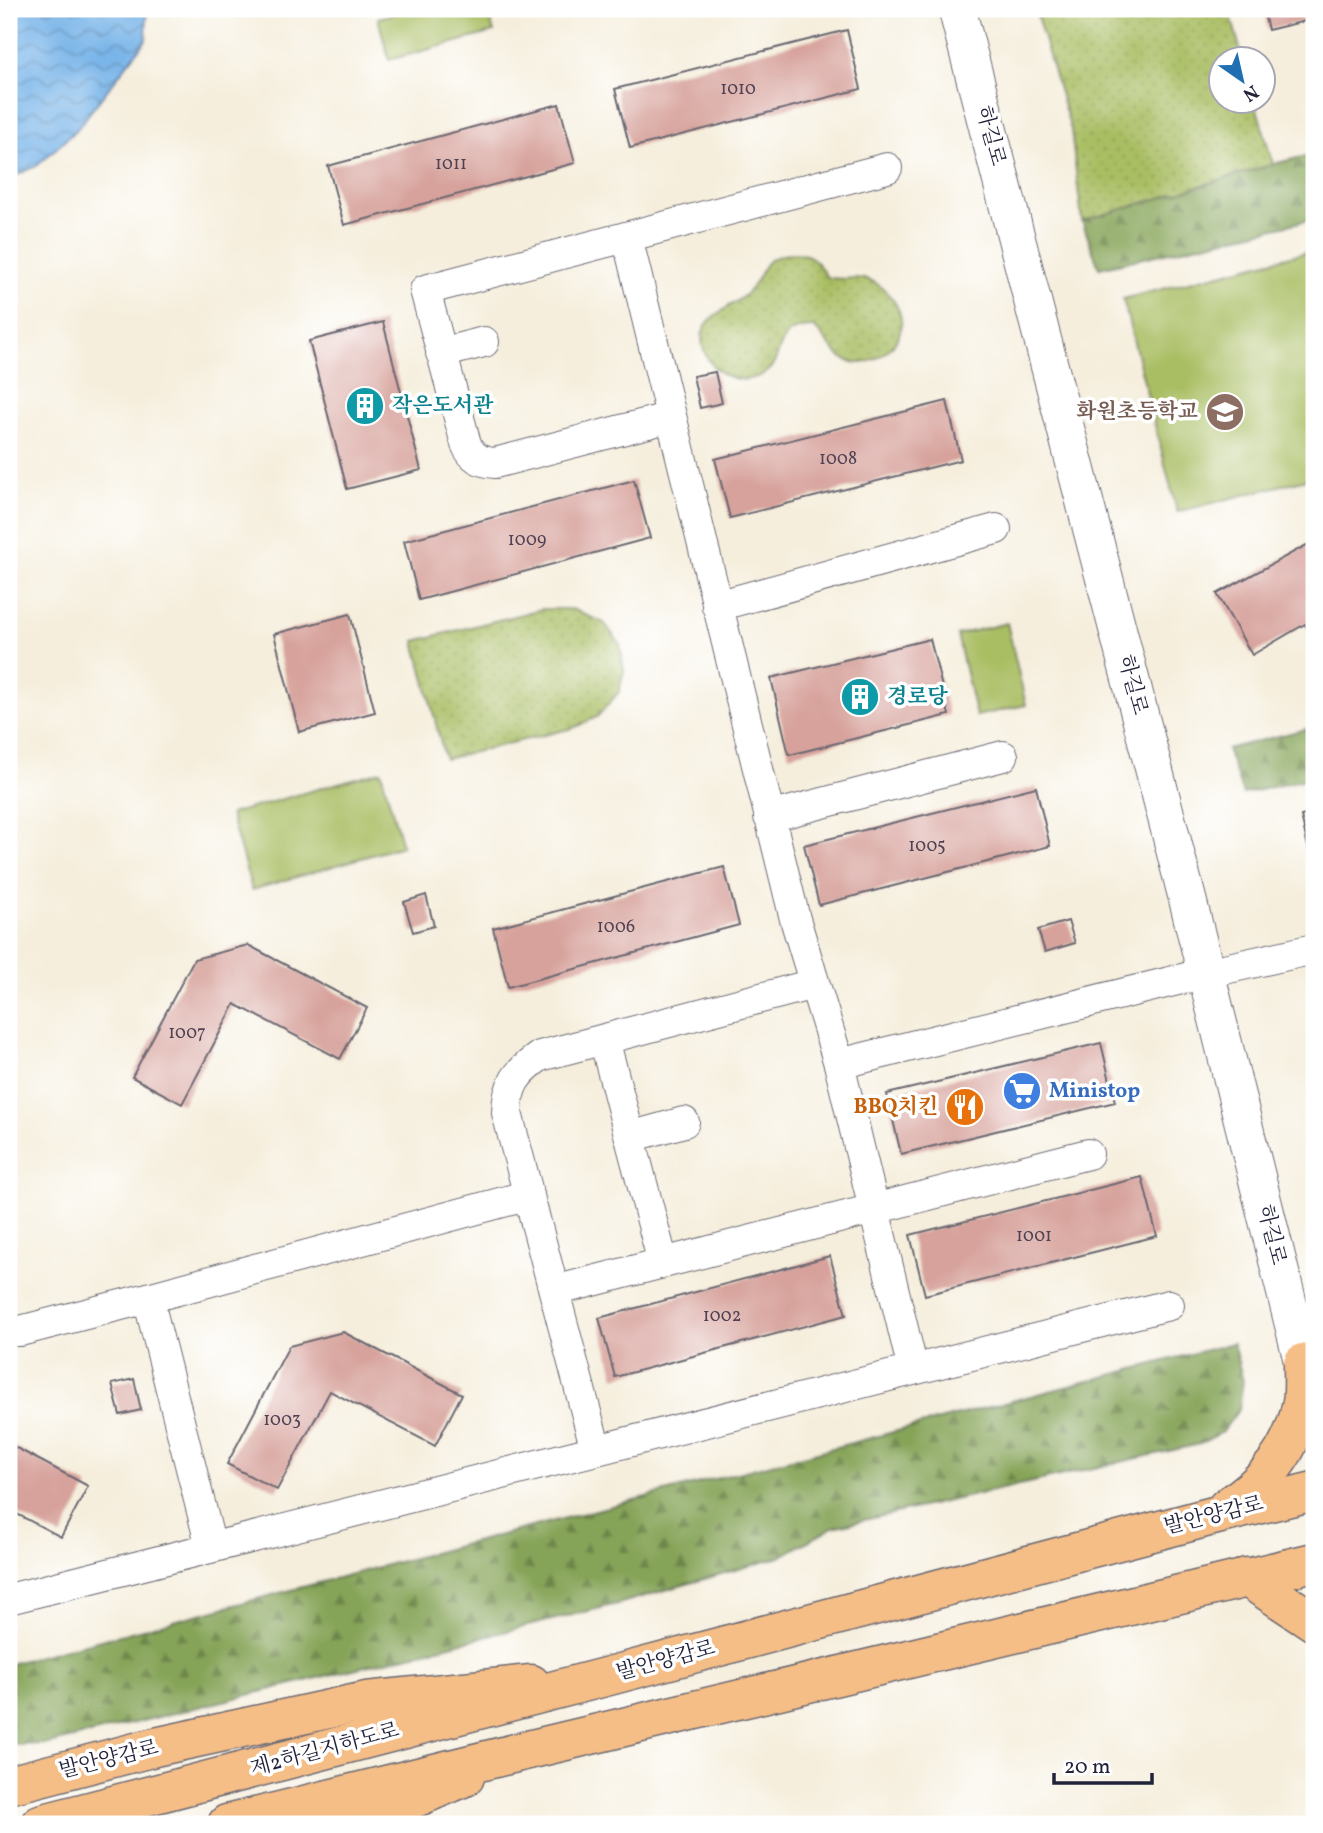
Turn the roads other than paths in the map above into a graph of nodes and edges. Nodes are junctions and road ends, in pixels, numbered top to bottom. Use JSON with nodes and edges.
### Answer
{"nodes":[{"id":1,"x":957,"y":9,"type":"edge"},
{"id":2,"x":887,"y":168,"type":"dead end"},
{"id":3,"x":627,"y":237,"type":"junction"},
{"id":4,"x":484,"y":342,"type":"dead end"},
{"id":5,"x":441,"y":353,"type":"junction"},
{"id":6,"x":671,"y":416,"type":"junction"},
{"id":7,"x":996,"y":529,"type":"dead end"},
{"id":8,"x":717,"y":606,"type":"junction"},
{"id":9,"x":1003,"y":756,"type":"dead end"},
{"id":10,"x":769,"y":817,"type":"junction"},
{"id":11,"x":1314,"y":949,"type":"edge"},
{"id":12,"x":1206,"y":973,"type":"junction"},
{"id":13,"x":814,"y":984,"type":"junction"},
{"id":14,"x":604,"y":1040,"type":"junction"},
{"id":15,"x":839,"y":1064,"type":"junction"},
{"id":16,"x":684,"y":1122,"type":"dead end"},
{"id":17,"x":630,"y":1137,"type":"junction"},
{"id":18,"x":1088,"y":1154,"type":"dead end"},
{"id":19,"x":529,"y":1195,"type":"junction"},
{"id":20,"x":874,"y":1209,"type":"junction"},
{"id":21,"x":663,"y":1263,"type":"junction"},
{"id":22,"x":554,"y":1291,"type":"junction"},
{"id":23,"x":148,"y":1298,"type":"junction"},
{"id":24,"x":1169,"y":1305,"type":"dead end"},
{"id":25,"x":9,"y":1331,"type":"edge"},
{"id":26,"x":913,"y":1370,"type":"junction"},
{"id":27,"x":1309,"y":1371,"type":"edge"},
{"id":28,"x":596,"y":1450,"type":"junction"},
{"id":29,"x":1314,"y":1491,"type":"edge"},
{"id":30,"x":1213,"y":1516,"type":"junction"},
{"id":31,"x":211,"y":1547,"type":"junction"},
{"id":32,"x":1314,"y":1562,"type":"edge"},
{"id":33,"x":1246,"y":1577,"type":"junction"},
{"id":34,"x":9,"y":1599,"type":"edge"},
{"id":35,"x":1314,"y":1622,"type":"edge"},
{"id":36,"x":609,"y":1676,"type":"junction"},
{"id":37,"x":532,"y":1749,"type":"junction"},
{"id":38,"x":9,"y":1785,"type":"edge"},
{"id":39,"x":40,"y":1824,"type":"edge"},
{"id":40,"x":227,"y":1824,"type":"edge"},
{"id":41,"x":347,"y":1824,"type":"edge"}],
"edges":[{"from":1,"to":12,"type":"street","name":"하길로"},
{"from":2,"to":3,"type":"street"},
{"from":3,"to":5,"type":"street"},
{"from":3,"to":6,"type":"street"},
{"from":4,"to":5,"type":"street"},
{"from":5,"to":6,"type":"street"},
{"from":6,"to":8,"type":"street"},
{"from":7,"to":8,"type":"street"},
{"from":8,"to":10,"type":"street"},
{"from":9,"to":10,"type":"street"},
{"from":10,"to":13,"type":"street"},
{"from":11,"to":12,"type":"street"},
{"from":12,"to":15,"type":"street"},
{"from":12,"to":27,"type":"street","name":"하길로"},
{"from":13,"to":14,"type":"street"},
{"from":13,"to":15,"type":"street"},
{"from":14,"to":17,"type":"street"},
{"from":14,"to":19,"type":"street"},
{"from":15,"to":20,"type":"street"},
{"from":16,"to":17,"type":"street"},
{"from":17,"to":21,"type":"street"},
{"from":18,"to":20,"type":"street"},
{"from":19,"to":22,"type":"street"},
{"from":19,"to":23,"type":"street"},
{"from":20,"to":21,"type":"street"},
{"from":20,"to":26,"type":"street"},
{"from":21,"to":22,"type":"street"},
{"from":22,"to":28,"type":"street"},
{"from":23,"to":25,"type":"street"},
{"from":23,"to":31,"type":"street"},
{"from":24,"to":26,"type":"street"},
{"from":26,"to":28,"type":"street"},
{"from":27,"to":30,"type":"main road"},
{"from":28,"to":31,"type":"street"},
{"from":29,"to":30,"type":"main road","name":"발안양감로"},
{"from":30,"to":36,"type":"main road","name":"발안양감로"},
{"from":31,"to":34,"type":"street"},
{"from":32,"to":33,"type":"main road"},
{"from":33,"to":35,"type":"main road"},
{"from":33,"to":37,"type":"main road"},
{"from":36,"to":38,"type":"main road","name":"발안양감로"},
{"from":36,"to":39,"type":"main road","name":"제2하길지하도로"},
{"from":37,"to":40,"type":"main road"},
{"from":37,"to":41,"type":"main road"}]}
